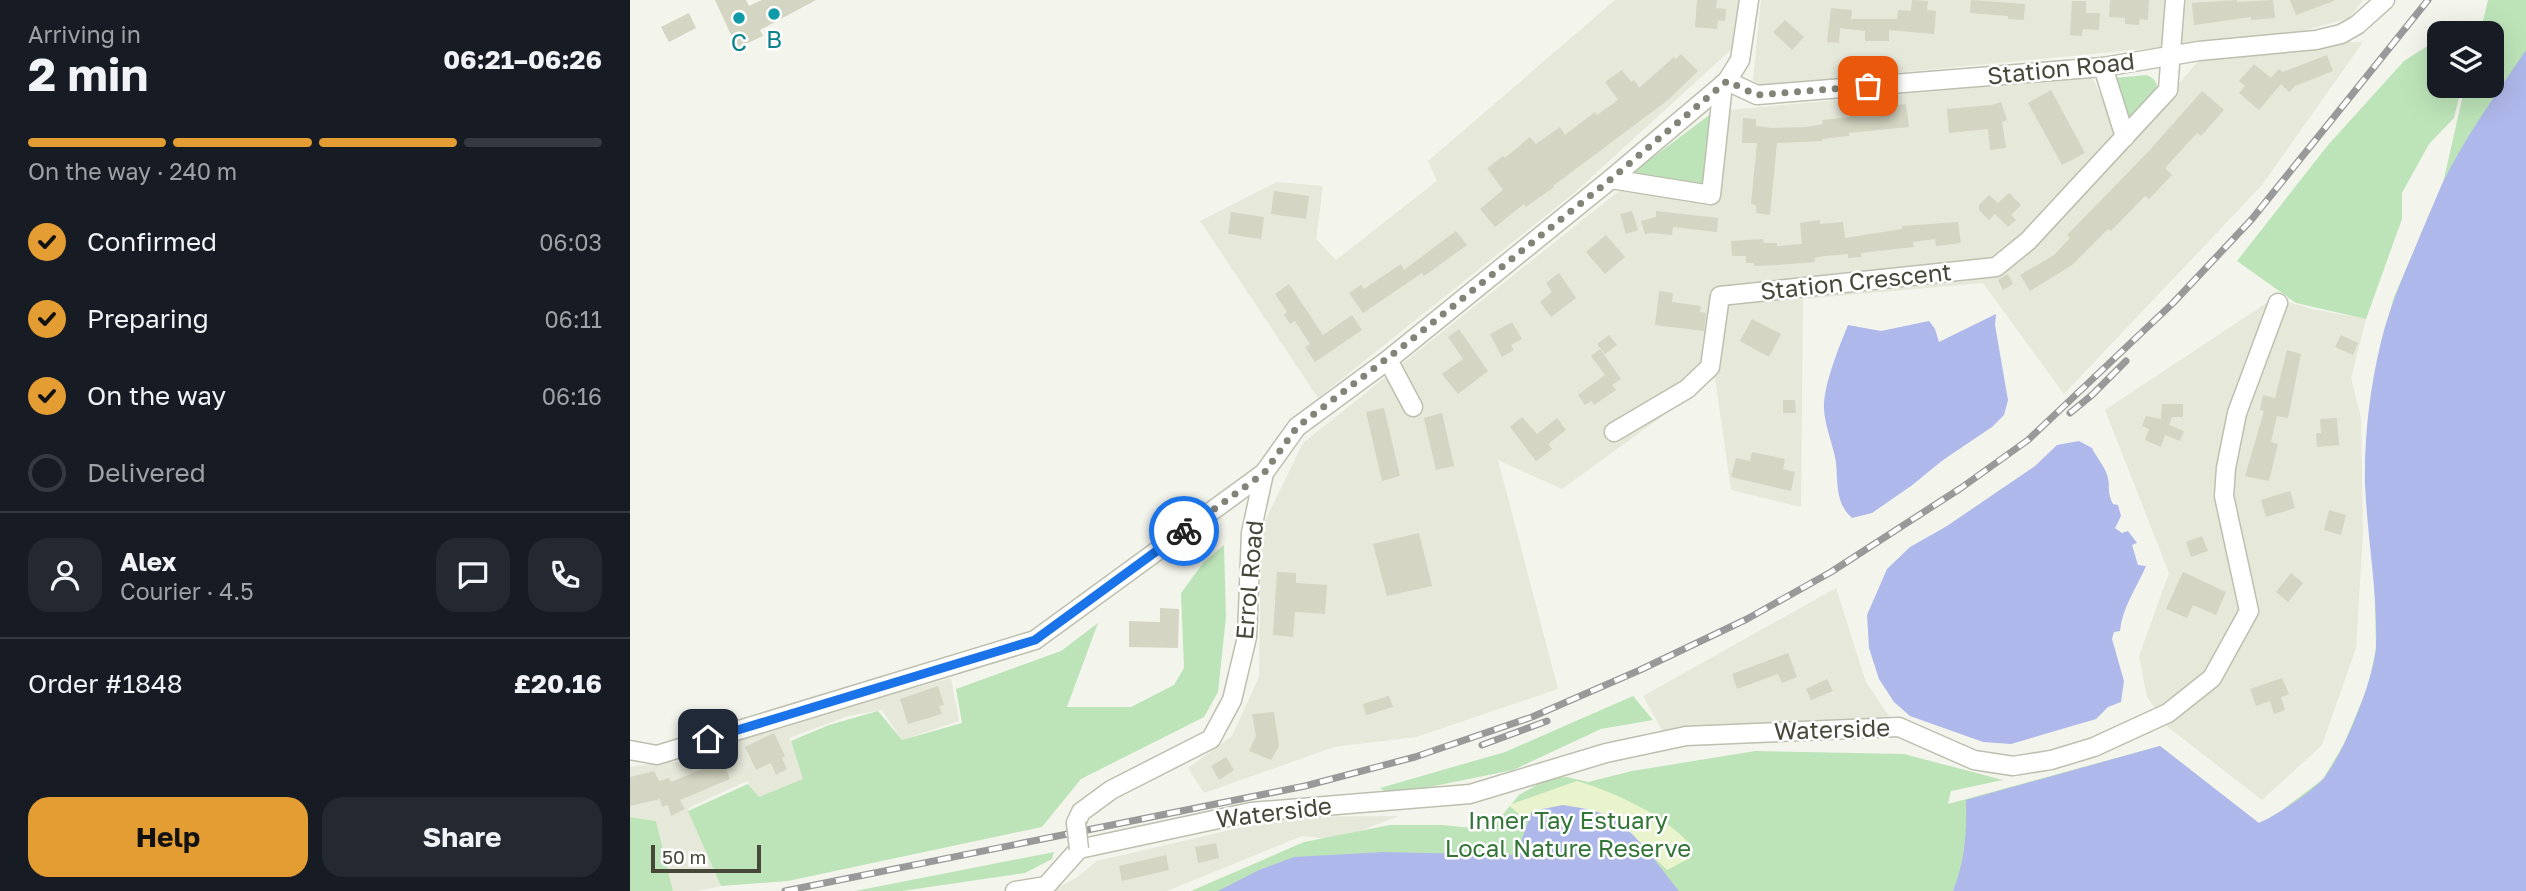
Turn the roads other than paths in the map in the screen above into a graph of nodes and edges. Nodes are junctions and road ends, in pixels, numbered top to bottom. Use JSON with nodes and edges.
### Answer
{"nodes":[{"id":1,"x":1749,"y":0,"type":"edge"},
{"id":2,"x":2175,"y":0,"type":"edge"},
{"id":3,"x":2385,"y":0,"type":"edge"},
{"id":4,"x":2170,"y":56,"type":"junction"},
{"id":5,"x":2102,"y":67,"type":"junction"},
{"id":6,"x":1725,"y":83,"type":"junction"},
{"id":7,"x":2126,"y":137,"type":"junction"},
{"id":8,"x":1611,"y":179,"type":"junction"},
{"id":9,"x":2278,"y":303,"type":"dead end"},
{"id":10,"x":1388,"y":359,"type":"junction"},
{"id":11,"x":1413,"y":407,"type":"dead end"},
{"id":12,"x":1614,"y":432,"type":"dead end"},
{"id":13,"x":1264,"y":473,"type":"junction"},
{"id":14,"x":630,"y":750,"type":"edge"},
{"id":15,"x":1079,"y":849,"type":"junction"},
{"id":16,"x":1015,"y":891,"type":"edge"}],
"edges":[{"from":1,"to":6,"type":"street","name":"Errol Road"},
{"from":2,"to":4,"type":"street","name":"Station Crescent"},
{"from":3,"to":4,"type":"street","name":"Station Road"},
{"from":4,"to":5,"type":"street","name":"Station Road"},
{"from":4,"to":7,"type":"street","name":"Station Crescent"},
{"from":5,"to":6,"type":"street","name":"Station Road"},
{"from":5,"to":7,"type":"street"},
{"from":6,"to":8,"type":"street","name":"Errol Road"},
{"from":6,"to":8,"type":"street","name":"Errol Road"},
{"from":7,"to":12,"type":"street","name":"Station Crescent"},
{"from":8,"to":10,"type":"street","name":"Errol Road"},
{"from":9,"to":15,"type":"street","name":"Waterside"},
{"from":10,"to":11,"type":"street"},
{"from":10,"to":13,"type":"street","name":"Errol Road"},
{"from":13,"to":14,"type":"street"},
{"from":13,"to":15,"type":"street","name":"Errol Road","bridge":true},
{"from":15,"to":16,"type":"street"}]}
